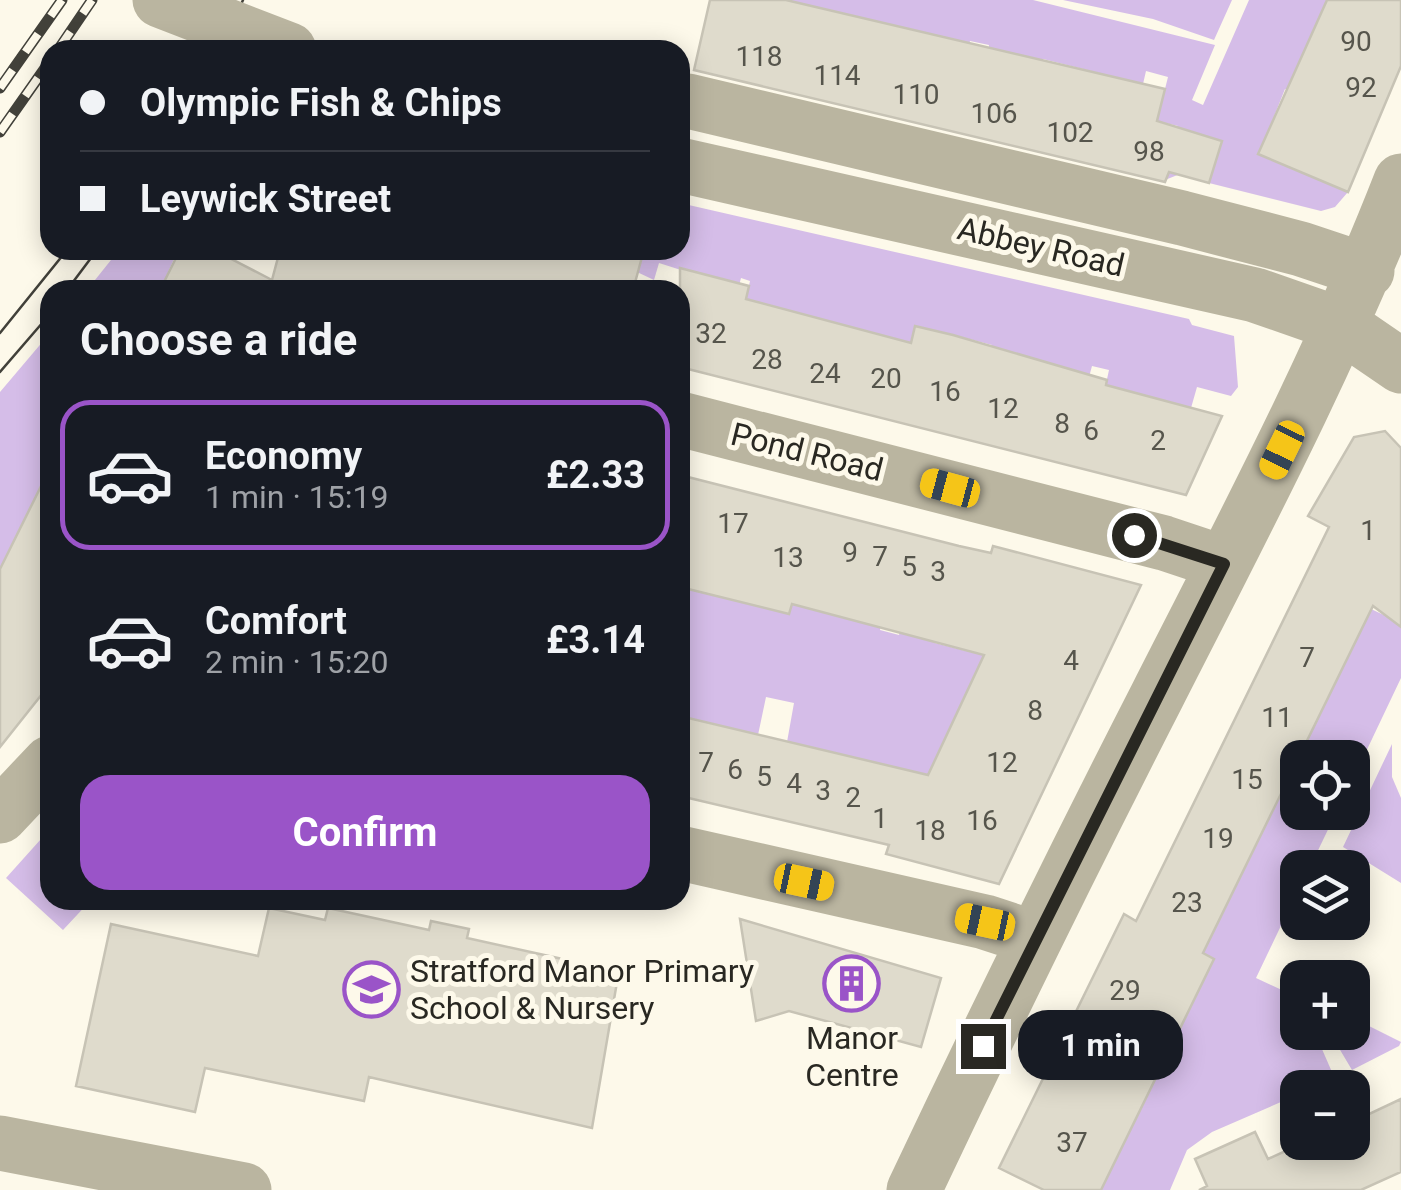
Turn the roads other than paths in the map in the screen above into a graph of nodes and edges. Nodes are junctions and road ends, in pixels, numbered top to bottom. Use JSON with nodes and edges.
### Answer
{"nodes":[{"id":1,"x":160,"y":0,"type":"edge"},
{"id":2,"x":263,"y":40,"type":"edge"},
{"id":3,"x":690,"y":101,"type":"edge"},
{"id":4,"x":690,"y":167,"type":"edge"},
{"id":5,"x":1401,"y":181,"type":"edge"},
{"id":6,"x":1367,"y":271,"type":"junction"},
{"id":7,"x":1341,"y":326,"type":"junction"},
{"id":8,"x":1401,"y":366,"type":"edge"},
{"id":9,"x":690,"y":423,"type":"edge"},
{"id":10,"x":1224,"y":564,"type":"junction"},
{"id":11,"x":40,"y":774,"type":"edge"},
{"id":12,"x":0,"y":816,"type":"edge"},
{"id":13,"x":690,"y":855,"type":"edge"},
{"id":14,"x":1034,"y":938,"type":"junction"},
{"id":15,"x":0,"y":1142,"type":"edge"},
{"id":16,"x":244,"y":1190,"type":"edge"},
{"id":17,"x":914,"y":1190,"type":"edge"}],
"edges":[{"from":1,"to":2,"type":"street","bridge":true},
{"from":3,"to":6,"type":"street","name":"Abbey Road"},
{"from":4,"to":7,"type":"street","name":"Abbey Road"},
{"from":5,"to":6,"type":"street"},
{"from":6,"to":7,"type":"street"},
{"from":7,"to":8,"type":"street","name":"Abbey Road"},
{"from":7,"to":10,"type":"street"},
{"from":9,"to":10,"type":"street","name":"Pond Road"},
{"from":10,"to":14,"type":"street"},
{"from":11,"to":12,"type":"street"},
{"from":13,"to":14,"type":"street"},
{"from":14,"to":17,"type":"street"},
{"from":15,"to":16,"type":"street"}]}
